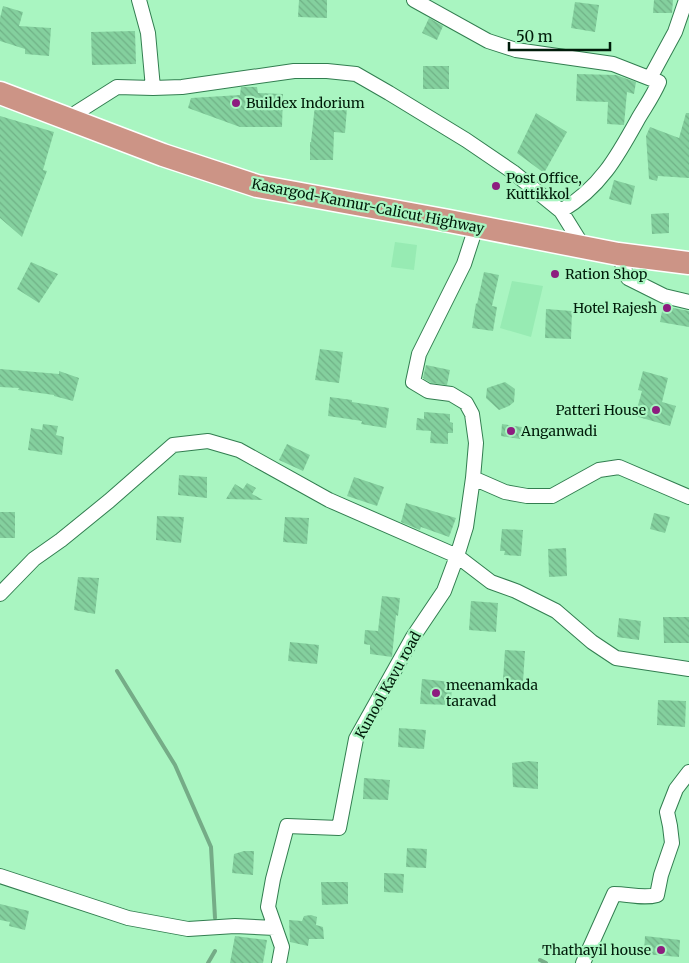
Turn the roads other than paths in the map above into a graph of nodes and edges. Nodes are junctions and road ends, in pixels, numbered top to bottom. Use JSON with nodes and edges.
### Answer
{"nodes":[{"id":1,"x":139,"y":0,"type":"edge"},
{"id":2,"x":414,"y":0,"type":"edge"},
{"id":3,"x":686,"y":0,"type":"edge"},
{"id":4,"x":650,"y":78,"type":"junction"},
{"id":5,"x":153,"y":88,"type":"junction"},
{"id":6,"x":0,"y":93,"type":"edge"},
{"id":7,"x":68,"y":118,"type":"junction"},
{"id":8,"x":561,"y":211,"type":"junction"},
{"id":9,"x":476,"y":228,"type":"junction"},
{"id":10,"x":584,"y":248,"type":"junction"},
{"id":11,"x":618,"y":254,"type":"junction"},
{"id":12,"x":689,"y":263,"type":"edge"},
{"id":13,"x":689,"y":302,"type":"edge"},
{"id":14,"x":473,"y":478,"type":"junction"},
{"id":15,"x":689,"y":497,"type":"edge"},
{"id":16,"x":457,"y":556,"type":"junction"},
{"id":17,"x":0,"y":594,"type":"edge"},
{"id":18,"x":689,"y":670,"type":"edge"},
{"id":19,"x":689,"y":772,"type":"edge"},
{"id":20,"x":0,"y":876,"type":"edge"},
{"id":21,"x":275,"y":928,"type":"junction"},
{"id":22,"x":279,"y":963,"type":"edge"},
{"id":23,"x":583,"y":963,"type":"edge"}],
"edges":[{"from":1,"to":5,"type":"street"},
{"from":2,"to":4,"type":"street"},
{"from":3,"to":4,"type":"street"},
{"from":4,"to":8,"type":"street"},
{"from":5,"to":7,"type":"street"},
{"from":5,"to":8,"type":"street"},
{"from":6,"to":7,"type":"highway","name":"Kasargod-Kannur-Calicut Highway"},
{"from":7,"to":9,"type":"highway","name":"Kasargod-Kannur-Calicut Highway"},
{"from":8,"to":10,"type":"street"},
{"from":9,"to":10,"type":"highway","name":"Kasargod-Kannur-Calicut Highway"},
{"from":9,"to":14,"type":"street","name":"Kunool Kavu road"},
{"from":10,"to":11,"type":"highway","name":"Kasargod-Kannur-Calicut Highway"},
{"from":11,"to":12,"type":"highway","name":"Kasargod-Kannur-Calicut Highway"},
{"from":11,"to":13,"type":"street"},
{"from":14,"to":15,"type":"street"},
{"from":14,"to":16,"type":"street","name":"Kunool Kavu road"},
{"from":16,"to":17,"type":"street"},
{"from":16,"to":18,"type":"street"},
{"from":16,"to":21,"type":"street","name":"Kunool Kavu road"},
{"from":19,"to":23,"type":"street"},
{"from":20,"to":21,"type":"street"},
{"from":21,"to":22,"type":"street","name":"Kunool Kavu road"}]}
